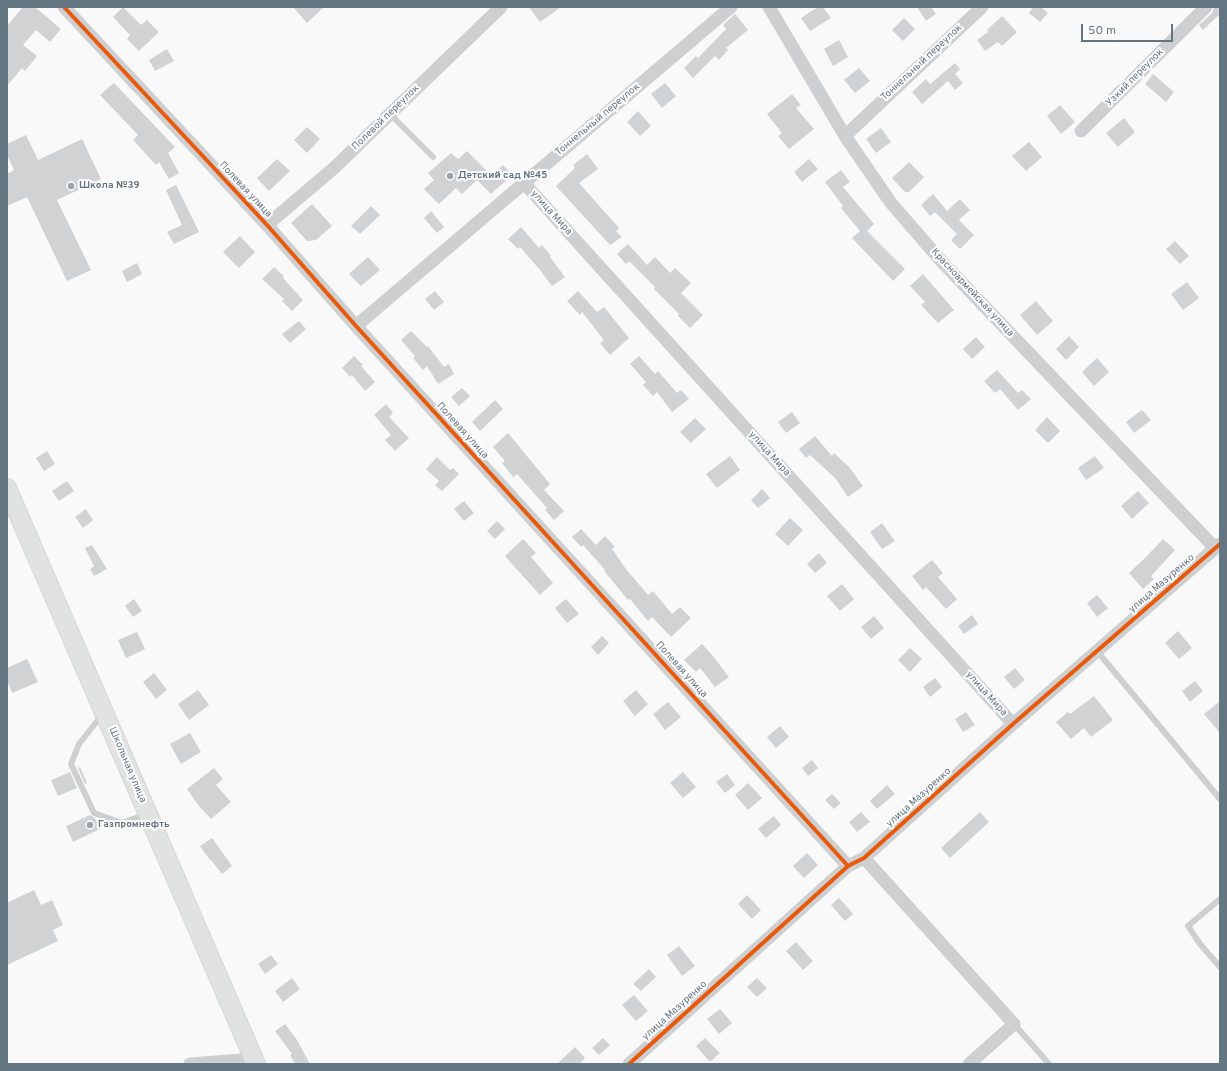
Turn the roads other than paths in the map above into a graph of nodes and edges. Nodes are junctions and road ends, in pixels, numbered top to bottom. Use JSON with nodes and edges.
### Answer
{"nodes":[{"id":1,"x":64,"y":7,"type":"edge"},
{"id":2,"x":501,"y":7,"type":"edge"},
{"id":3,"x":731,"y":7,"type":"edge"},
{"id":4,"x":769,"y":7,"type":"edge"},
{"id":5,"x":982,"y":7,"type":"edge"},
{"id":6,"x":1206,"y":7,"type":"edge"},
{"id":7,"x":391,"y":114,"type":"junction"},
{"id":8,"x":1081,"y":131,"type":"dead end"},
{"id":9,"x":845,"y":136,"type":"junction"},
{"id":10,"x":434,"y":157,"type":"dead end"},
{"id":11,"x":524,"y":183,"type":"junction"},
{"id":12,"x":267,"y":225,"type":"junction"},
{"id":13,"x":356,"y":326,"type":"junction"},
{"id":14,"x":7,"y":488,"type":"edge"},
{"id":15,"x":1218,"y":546,"type":"edge"},
{"id":16,"x":1097,"y":651,"type":"junction"},
{"id":17,"x":104,"y":713,"type":"junction"},
{"id":18,"x":1013,"y":724,"type":"junction"},
{"id":19,"x":1220,"y":799,"type":"edge"},
{"id":20,"x":148,"y":814,"type":"junction"},
{"id":21,"x":864,"y":858,"type":"junction"},
{"id":22,"x":848,"y":866,"type":"junction"},
{"id":23,"x":1220,"y":899,"type":"edge"},
{"id":24,"x":1220,"y":967,"type":"edge"},
{"id":25,"x":1014,"y":1024,"type":"junction"},
{"id":26,"x":255,"y":1062,"type":"edge"},
{"id":27,"x":190,"y":1064,"type":"edge"},
{"id":28,"x":629,"y":1064,"type":"edge"},
{"id":29,"x":969,"y":1064,"type":"edge"},
{"id":30,"x":1049,"y":1064,"type":"edge"}],
"edges":[{"from":1,"to":12,"type":"street","name":"Полевая улица"},
{"from":2,"to":7,"type":"street","name":"Полевой переулок"},
{"from":3,"to":11,"type":"street","name":"Тоннельный переулок"},
{"from":4,"to":9,"type":"street","name":"Красноармейская улица"},
{"from":5,"to":9,"type":"street","name":"Тоннельный переулок"},
{"from":6,"to":8,"type":"street","name":"Узкий переулок"},
{"from":7,"to":10,"type":"lane"},
{"from":7,"to":12,"type":"street","name":"Полевой переулок"},
{"from":9,"to":15,"type":"street","name":"Красноармейская улица"},
{"from":11,"to":13,"type":"street","name":"Тоннельный переулок"},
{"from":11,"to":18,"type":"street","name":"улица Мира"},
{"from":12,"to":13,"type":"street","name":"Полевая улица"},
{"from":13,"to":22,"type":"street","name":"Полевая улица"},
{"from":14,"to":17,"type":"main road","name":"Школьная улица"},
{"from":15,"to":16,"type":"street","name":"улица Мазуренко"},
{"from":16,"to":18,"type":"street","name":"улица Мазуренко"},
{"from":16,"to":19,"type":"lane"},
{"from":17,"to":20,"type":"main road","name":"Школьная улица"},
{"from":17,"to":20,"type":"lane"},
{"from":18,"to":21,"type":"street","name":"улица Мазуренко"},
{"from":20,"to":26,"type":"main road","name":"Школьная улица"},
{"from":21,"to":22,"type":"street","name":"улица Мазуренко"},
{"from":21,"to":25,"type":"street"},
{"from":22,"to":28,"type":"street","name":"улица Мазуренко"},
{"from":23,"to":24,"type":"lane"},
{"from":25,"to":29,"type":"street"},
{"from":25,"to":30,"type":"lane"},
{"from":26,"to":27,"type":"street"}]}
